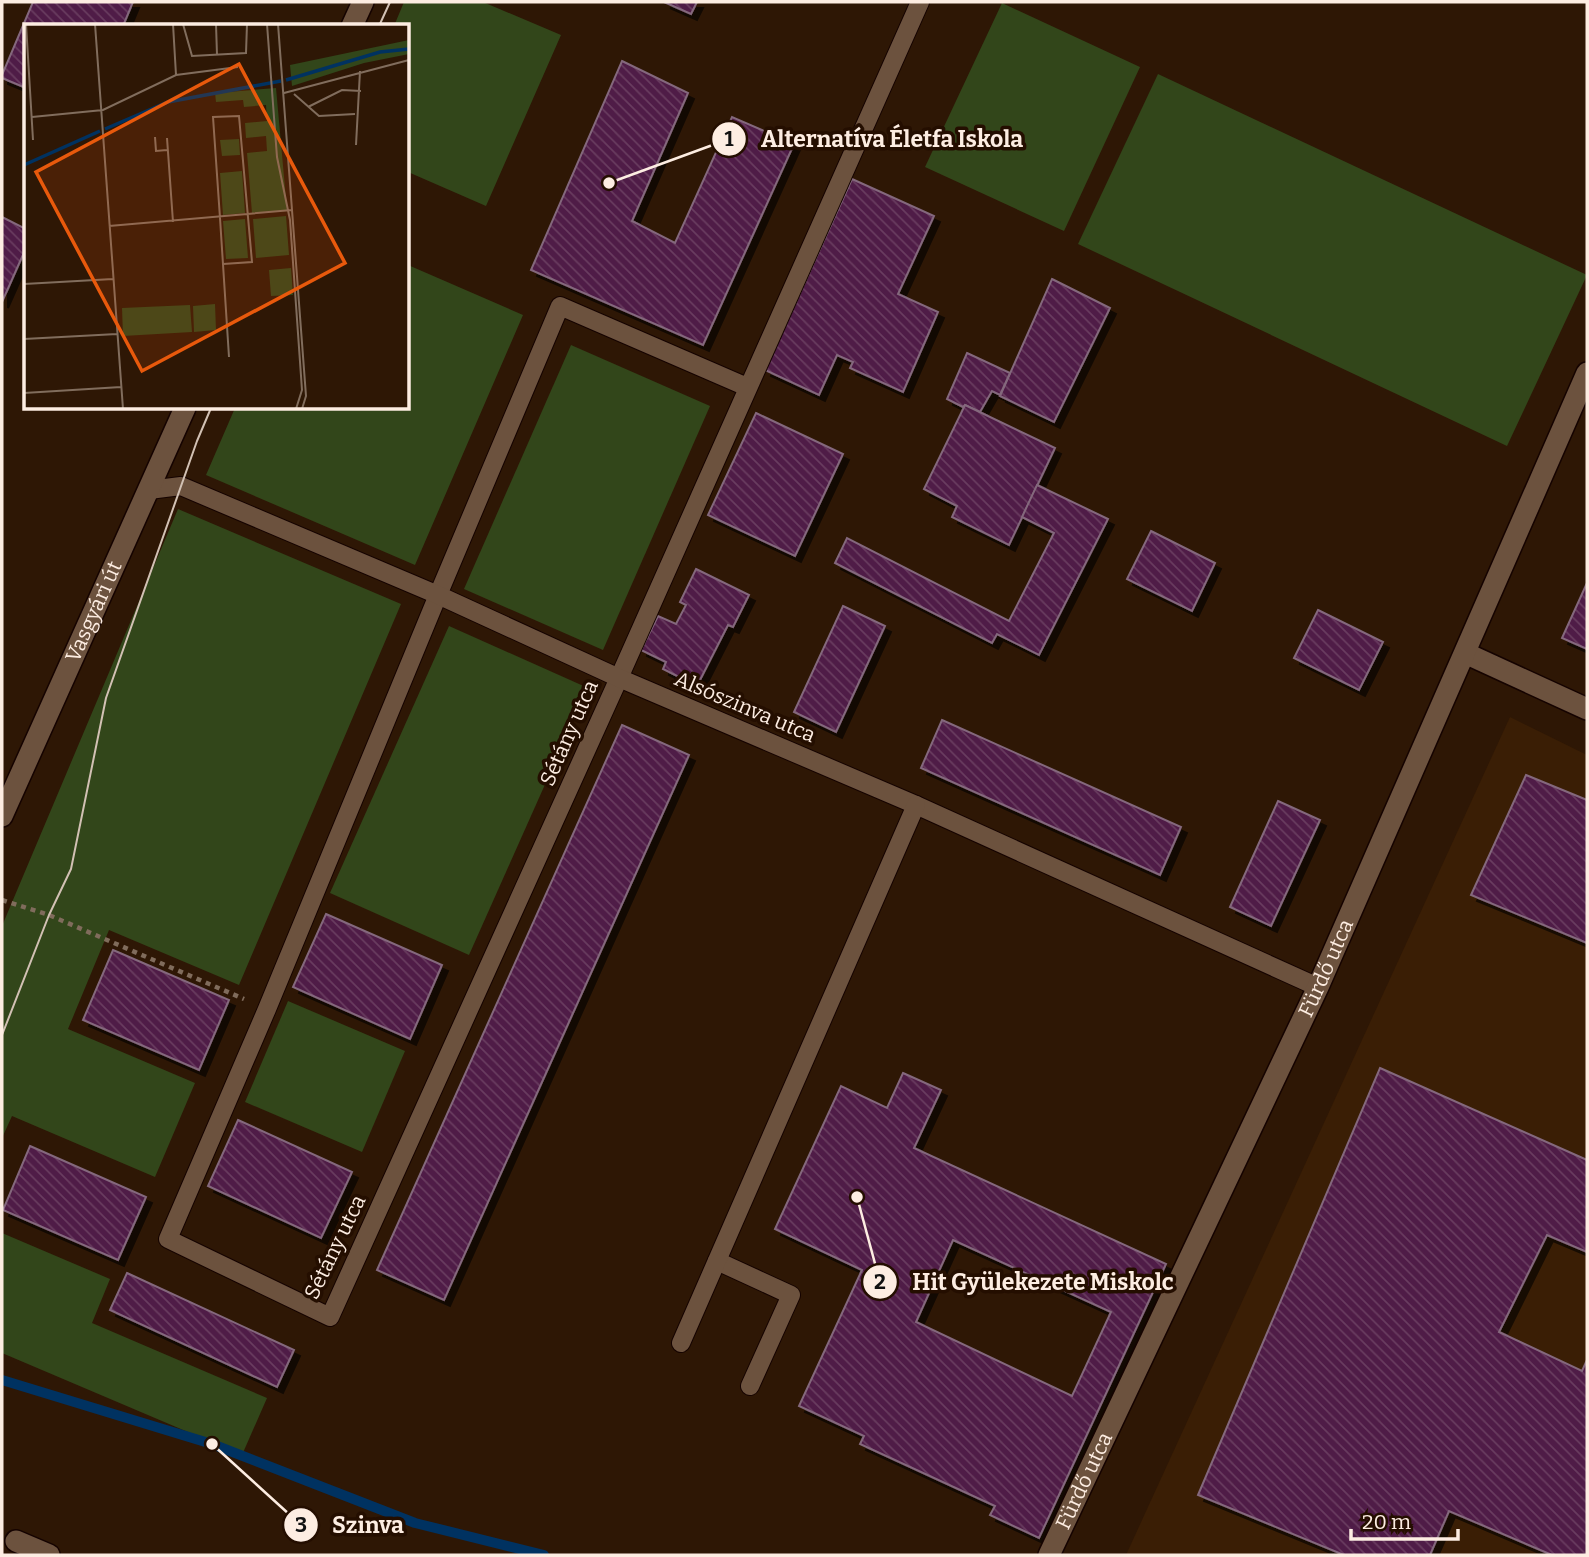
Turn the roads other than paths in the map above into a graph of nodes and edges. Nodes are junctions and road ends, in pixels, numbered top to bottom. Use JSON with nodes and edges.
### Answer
{"nodes":[{"id":1,"x":363,"y":2,"type":"edge"},
{"id":2,"x":920,"y":2,"type":"edge"},
{"id":3,"x":353,"y":24,"type":"edge"},
{"id":4,"x":1587,"y":373,"type":"edge"},
{"id":5,"x":747,"y":387,"type":"junction"},
{"id":6,"x":184,"y":410,"type":"edge"},
{"id":7,"x":149,"y":490,"type":"junction"},
{"id":8,"x":438,"y":595,"type":"junction"},
{"id":9,"x":1465,"y":653,"type":"junction"},
{"id":10,"x":619,"y":678,"type":"junction"},
{"id":11,"x":1587,"y":709,"type":"edge"},
{"id":12,"x":916,"y":805,"type":"junction"},
{"id":13,"x":2,"y":816,"type":"edge"},
{"id":14,"x":1318,"y":987,"type":"junction"},
{"id":15,"x":717,"y":1261,"type":"junction"},
{"id":16,"x":681,"y":1343,"type":"dead end"},
{"id":17,"x":750,"y":1386,"type":"dead end"},
{"id":18,"x":16,"y":1541,"type":"dead end"},
{"id":19,"x":49,"y":1555,"type":"edge"},
{"id":20,"x":1049,"y":1555,"type":"edge"}],
"edges":[{"from":1,"to":3,"type":"street"},
{"from":2,"to":5,"type":"lane","name":"Sétány utca"},
{"from":4,"to":9,"type":"street","name":"Fürdő utca"},
{"from":5,"to":8,"type":"lane"},
{"from":5,"to":10,"type":"lane","name":"Sétány utca"},
{"from":6,"to":7,"type":"street","name":"Vasgyári út"},
{"from":7,"to":8,"type":"lane","name":"Alsószinva utca"},
{"from":7,"to":13,"type":"street","name":"Vasgyári út"},
{"from":8,"to":10,"type":"lane","name":"Alsószinva utca"},
{"from":8,"to":10,"type":"lane","name":"Sétány utca"},
{"from":9,"to":11,"type":"street"},
{"from":9,"to":14,"type":"street","name":"Fürdő utca"},
{"from":10,"to":12,"type":"lane","name":"Alsószinva utca"},
{"from":12,"to":14,"type":"lane","name":"Alsószinva utca"},
{"from":12,"to":15,"type":"lane"},
{"from":14,"to":20,"type":"street","name":"Fürdő utca"},
{"from":15,"to":16,"type":"lane"},
{"from":15,"to":17,"type":"lane"},
{"from":18,"to":19,"type":"street"}]}
